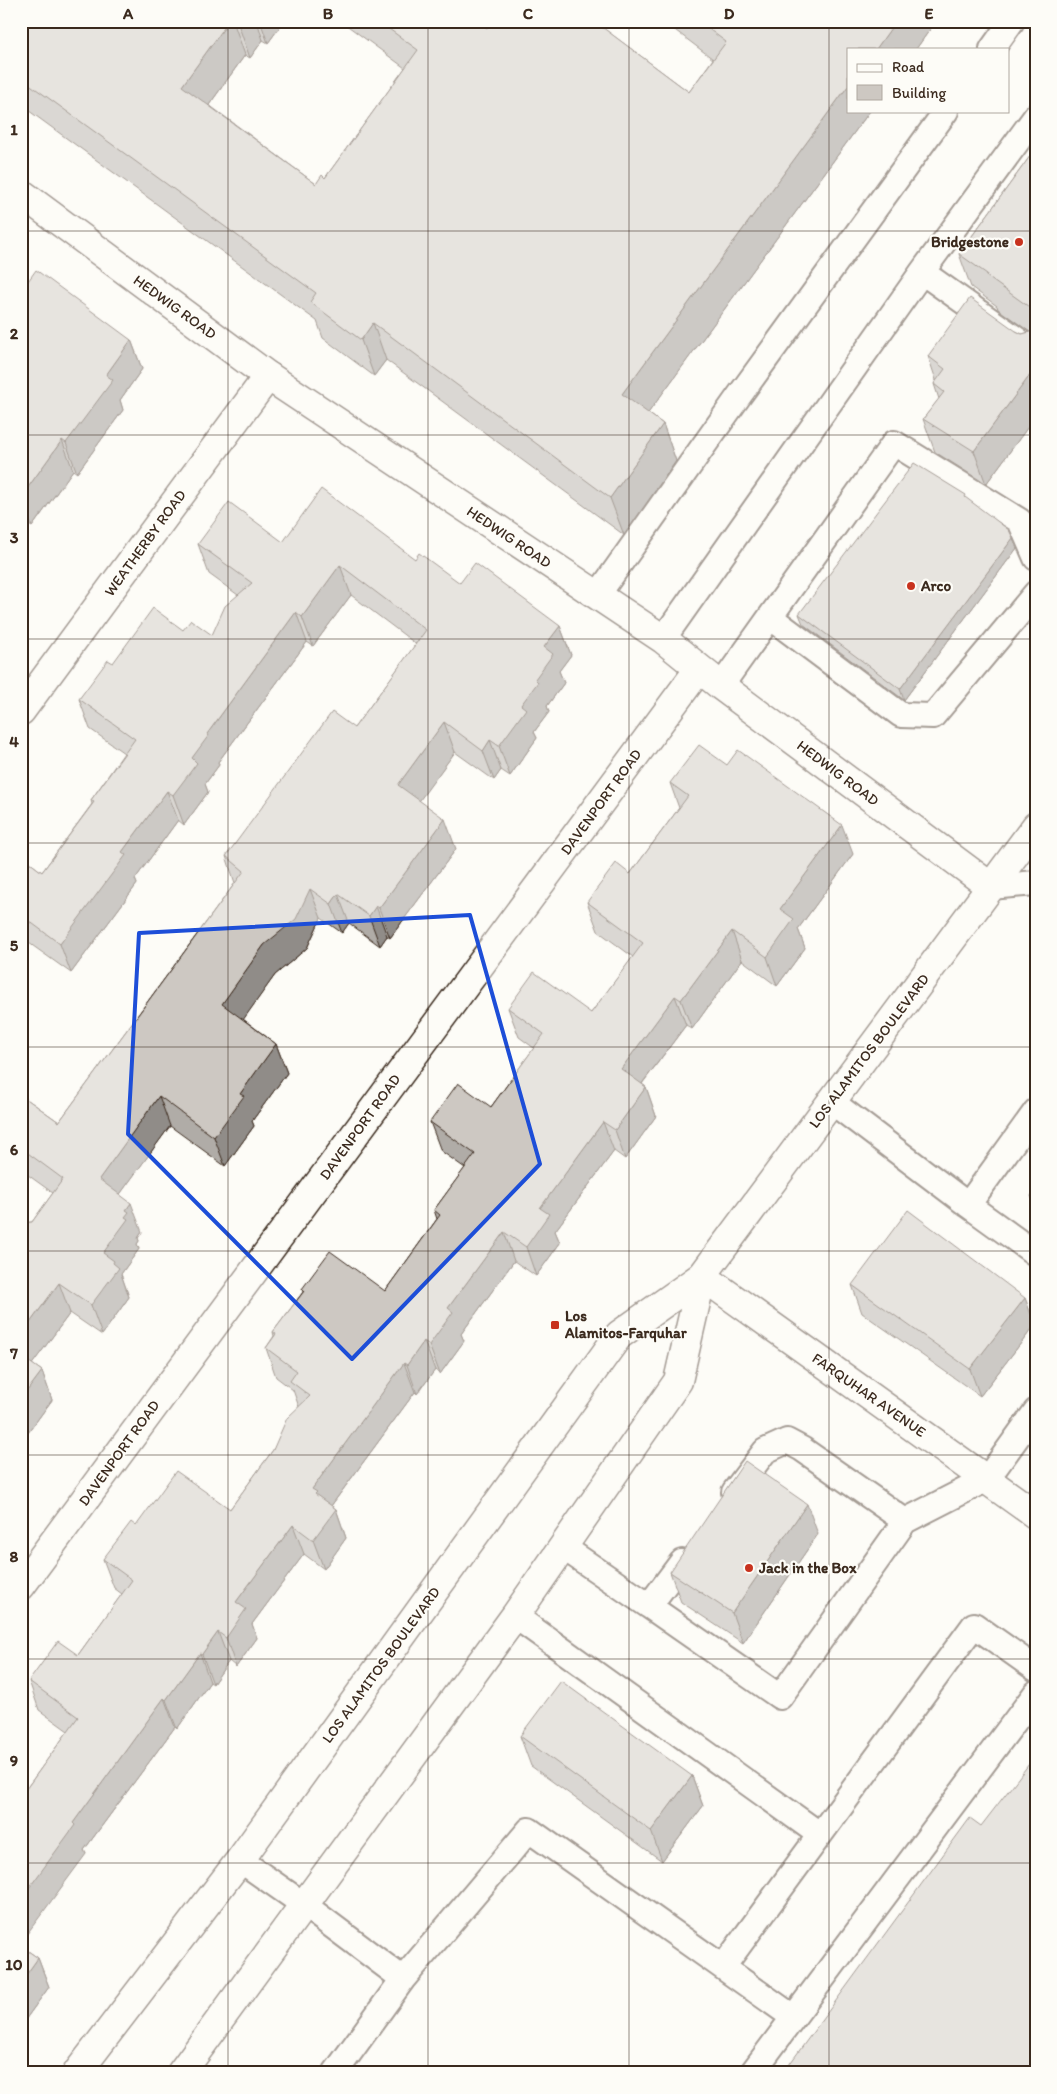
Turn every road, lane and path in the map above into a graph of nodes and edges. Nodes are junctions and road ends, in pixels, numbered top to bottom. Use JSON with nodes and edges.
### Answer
{"nodes":[{"id":1,"x":1012,"y":21,"type":"edge"},
{"id":2,"x":993,"y":48,"type":"edge"},
{"id":3,"x":945,"y":112,"type":"edge"},
{"id":4,"x":1036,"y":116,"type":"edge"},
{"id":5,"x":21,"y":194,"type":"edge"},
{"id":6,"x":922,"y":272,"type":"junction"},
{"id":7,"x":1036,"y":353,"type":"edge"},
{"id":8,"x":268,"y":376,"type":"junction"},
{"id":9,"x":1036,"y":558,"type":"edge"},
{"id":10,"x":1036,"y":593,"type":"edge"},
{"id":11,"x":597,"y":596,"type":"junction"},
{"id":12,"x":770,"y":617,"type":"junction"},
{"id":13,"x":663,"y":639,"type":"junction"},
{"id":14,"x":699,"y":669,"type":"junction"},
{"id":15,"x":720,"y":686,"type":"junction"},
{"id":16,"x":21,"y":711,"type":"edge"},
{"id":17,"x":1036,"y":826,"type":"edge"},
{"id":18,"x":1036,"y":884,"type":"edge"},
{"id":19,"x":991,"y":887,"type":"junction"},
{"id":20,"x":832,"y":1102,"type":"junction"},
{"id":21,"x":1036,"y":1111,"type":"edge"},
{"id":22,"x":968,"y":1206,"type":"junction"},
{"id":23,"x":1036,"y":1254,"type":"edge"},
{"id":24,"x":702,"y":1276,"type":"junction"},
{"id":25,"x":1036,"y":1411,"type":"edge"},
{"id":26,"x":986,"y":1478,"type":"junction"},
{"id":27,"x":722,"y":1508,"type":"edge"},
{"id":28,"x":1036,"y":1515,"type":"edge"},
{"id":29,"x":904,"y":1521,"type":"junction"},
{"id":30,"x":563,"y":1547,"type":"junction"},
{"id":31,"x":682,"y":1562,"type":"edge"},
{"id":32,"x":21,"y":1586,"type":"edge"},
{"id":33,"x":649,"y":1606,"type":"junction"},
{"id":34,"x":515,"y":1616,"type":"junction"},
{"id":35,"x":1036,"y":1669,"type":"edge"},
{"id":36,"x":1036,"y":1693,"type":"edge"},
{"id":37,"x":819,"y":1834,"type":"junction"},
{"id":38,"x":240,"y":1860,"type":"junction"},
{"id":39,"x":303,"y":1904,"type":"junction"},
{"id":40,"x":723,"y":1967,"type":"junction"},
{"id":41,"x":403,"y":1979,"type":"junction"},
{"id":42,"x":793,"y":2018,"type":"junction"},
{"id":43,"x":77,"y":2073,"type":"edge"},
{"id":44,"x":181,"y":2073,"type":"edge"},
{"id":45,"x":335,"y":2073,"type":"edge"},
{"id":46,"x":752,"y":2073,"type":"edge"}],
"edges":[{"from":1,"to":2,"type":"lane"},
{"from":3,"to":11,"type":"lane"},
{"from":4,"to":6,"type":"lane"},
{"from":5,"to":8,"type":"street","name":"HEDWIG ROAD"},
{"from":6,"to":7,"type":"lane"},
{"from":6,"to":13,"type":"lane"},
{"from":8,"to":11,"type":"street","name":"HEDWIG ROAD"},
{"from":8,"to":16,"type":"street","name":"WEATHERBY ROAD"},
{"from":9,"to":12,"type":"lane"},
{"from":10,"to":12,"type":"lane"},
{"from":11,"to":13,"type":"street","name":"HEDWIG ROAD"},
{"from":12,"to":15,"type":"lane"},
{"from":13,"to":14,"type":"street","name":"HEDWIG ROAD"},
{"from":14,"to":15,"type":"street","name":"HEDWIG ROAD"},
{"from":14,"to":32,"type":"street","name":"DAVENPORT ROAD"},
{"from":15,"to":19,"type":"street","name":"HEDWIG ROAD"},
{"from":17,"to":19,"type":"street","name":"LOS ALAMITOS BOULEVARD"},
{"from":18,"to":19,"type":"lane"},
{"from":19,"to":20,"type":"street","name":"LOS ALAMITOS BOULEVARD"},
{"from":20,"to":22,"type":"lane"},
{"from":20,"to":24,"type":"street","name":"LOS ALAMITOS BOULEVARD"},
{"from":21,"to":22,"type":"lane"},
{"from":22,"to":23,"type":"lane"},
{"from":24,"to":26,"type":"street","name":"FARQUHAR AVENUE"},
{"from":24,"to":30,"type":"street","name":"LOS ALAMITOS BOULEVARD"},
{"from":24,"to":38,"type":"street","name":"LOS ALAMITOS BOULEVARD"},
{"from":25,"to":26,"type":"lane"},
{"from":26,"to":28,"type":"street","name":"FARQUHAR AVENUE"},
{"from":26,"to":29,"type":"lane"},
{"from":27,"to":29,"type":"lane"},
{"from":29,"to":33,"type":"lane"},
{"from":30,"to":33,"type":"lane"},
{"from":30,"to":34,"type":"street","name":"LOS ALAMITOS BOULEVARD"},
{"from":31,"to":33,"type":"lane"},
{"from":34,"to":37,"type":"lane"},
{"from":34,"to":39,"type":"street","name":"LOS ALAMITOS BOULEVARD"},
{"from":35,"to":37,"type":"lane"},
{"from":36,"to":42,"type":"lane"},
{"from":37,"to":40,"type":"lane"},
{"from":38,"to":39,"type":"lane"},
{"from":38,"to":43,"type":"street","name":"LOS ALAMITOS BOULEVARD"},
{"from":39,"to":41,"type":"lane"},
{"from":39,"to":44,"type":"street","name":"LOS ALAMITOS BOULEVARD"},
{"from":40,"to":41,"type":"lane"},
{"from":40,"to":42,"type":"lane"},
{"from":41,"to":45,"type":"lane"},
{"from":42,"to":46,"type":"lane"}]}
